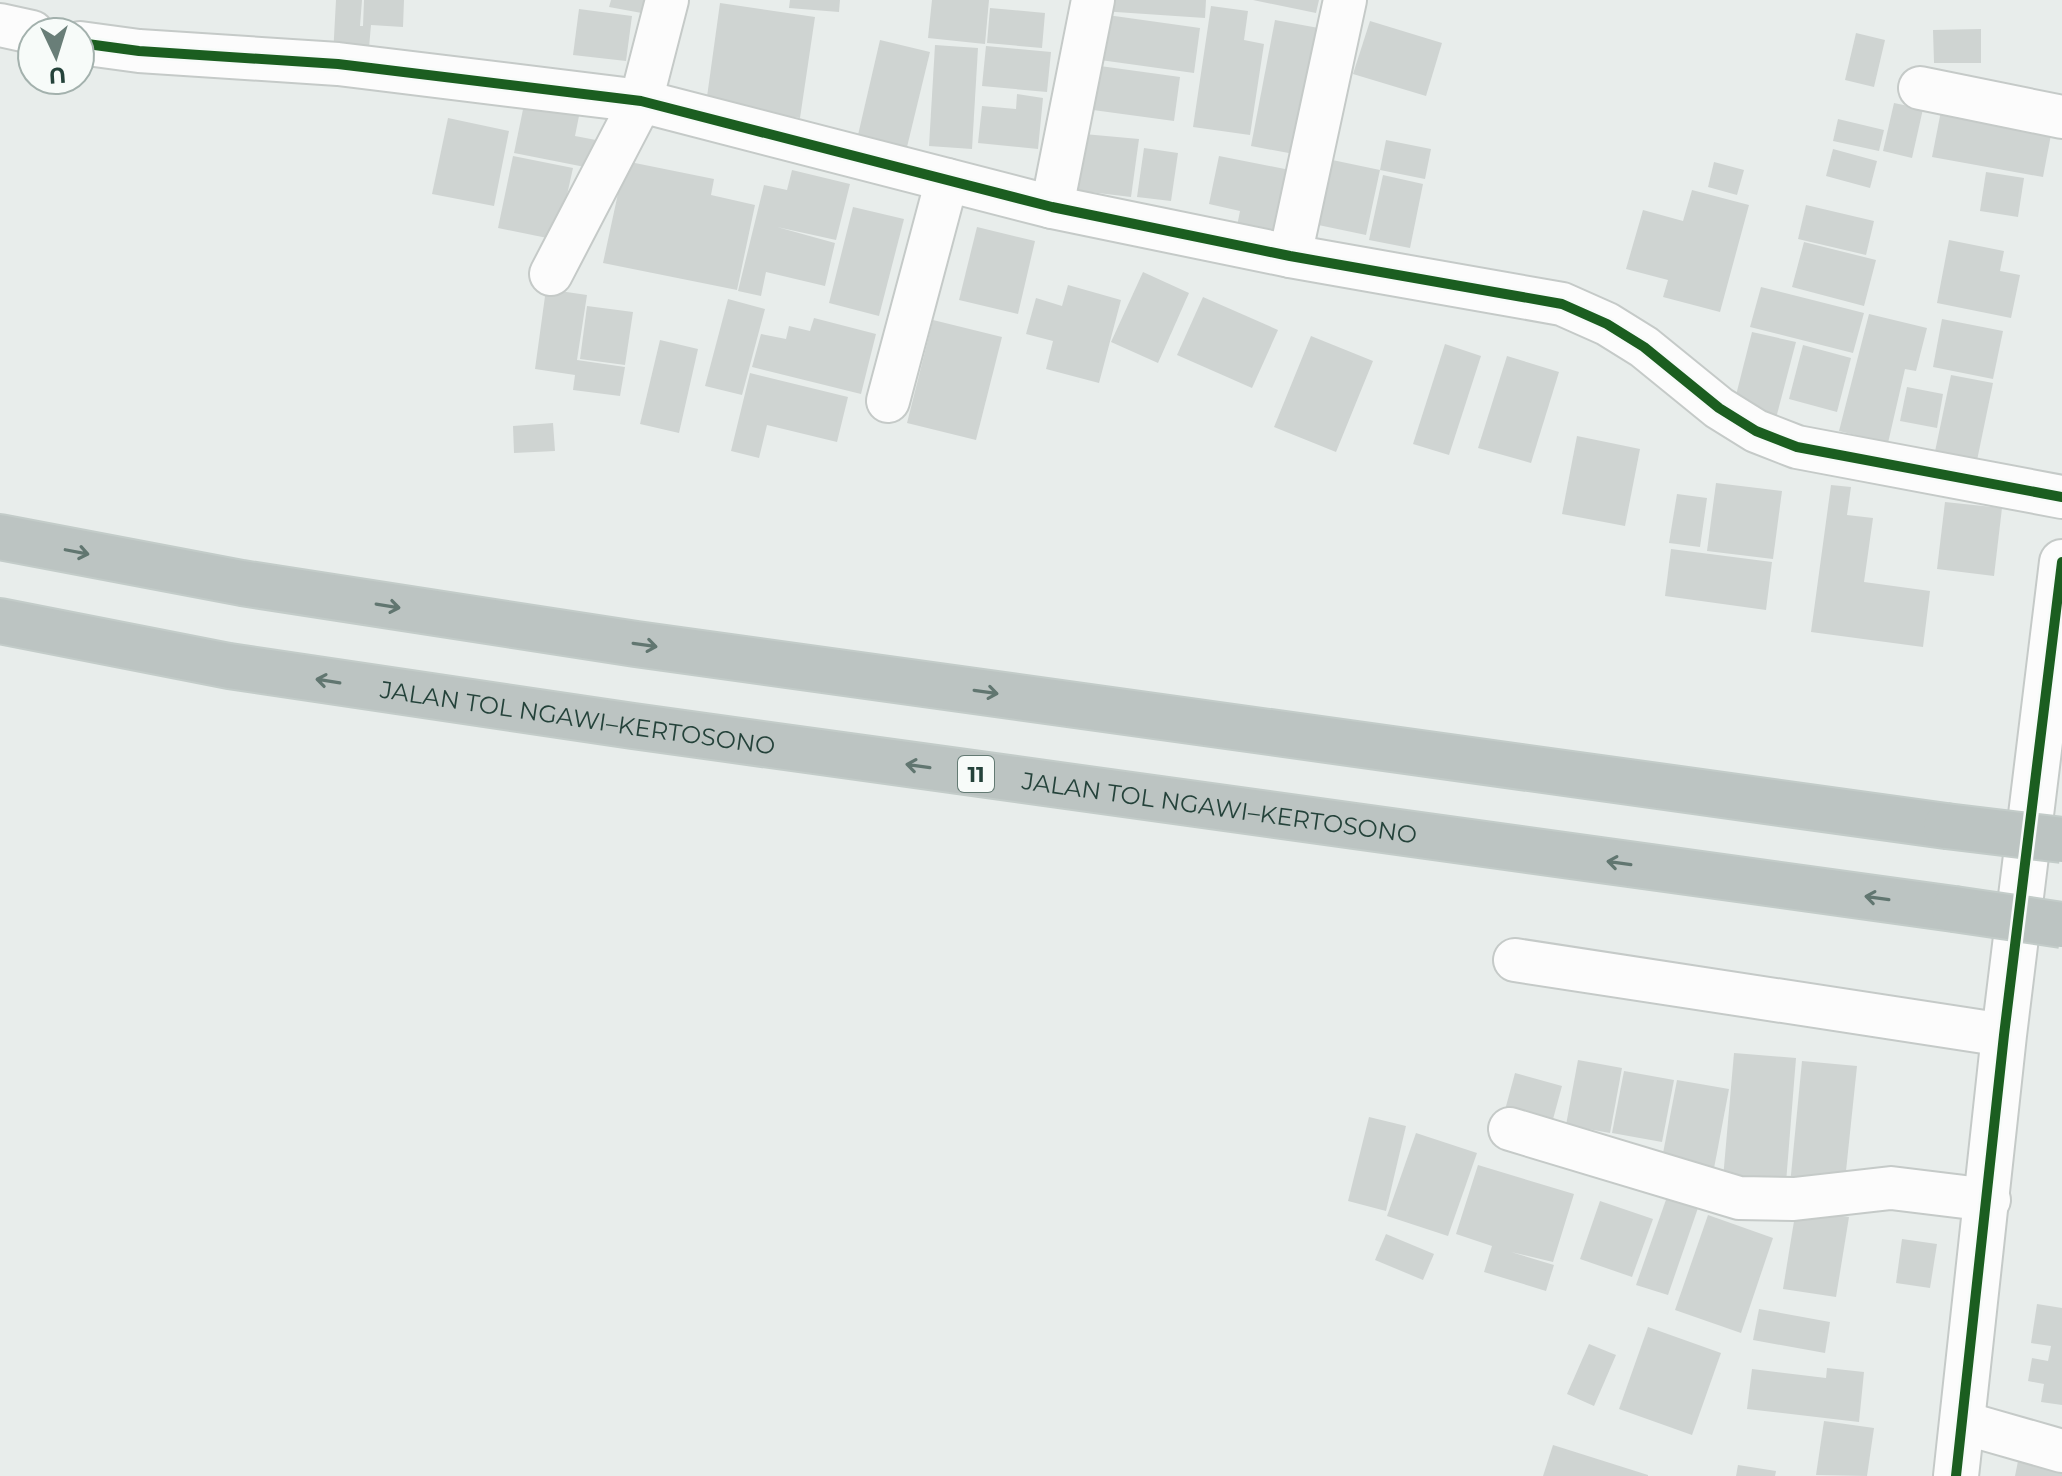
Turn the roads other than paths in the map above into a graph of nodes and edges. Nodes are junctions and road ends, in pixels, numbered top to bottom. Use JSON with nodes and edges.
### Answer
{"nodes":[{"id":1,"x":667,"y":0,"type":"edge"},
{"id":2,"x":1093,"y":0,"type":"edge"},
{"id":3,"x":1345,"y":0,"type":"edge"},
{"id":4,"x":96,"y":45,"type":"edge"},
{"id":5,"x":1920,"y":88,"type":"dead end"},
{"id":6,"x":641,"y":101,"type":"junction"},
{"id":7,"x":2062,"y":117,"type":"edge"},
{"id":8,"x":947,"y":180,"type":"junction"},
{"id":9,"x":1052,"y":207,"type":"junction"},
{"id":10,"x":1290,"y":256,"type":"junction"},
{"id":11,"x":551,"y":274,"type":"dead end"},
{"id":12,"x":888,"y":401,"type":"dead end"},
{"id":13,"x":2062,"y":497,"type":"edge"},
{"id":14,"x":0,"y":537,"type":"edge"},
{"id":15,"x":2062,"y":562,"type":"edge"},
{"id":16,"x":0,"y":621,"type":"edge"},
{"id":17,"x":2054,"y":678,"type":"edge"},
{"id":18,"x":2062,"y":840,"type":"edge"},
{"id":19,"x":2062,"y":925,"type":"edge"},
{"id":20,"x":1515,"y":960,"type":"dead end"},
{"id":21,"x":2004,"y":1035,"type":"junction"},
{"id":22,"x":1510,"y":1129,"type":"dead end"},
{"id":23,"x":1989,"y":1200,"type":"junction"},
{"id":24,"x":1964,"y":1423,"type":"junction"},
{"id":25,"x":2062,"y":1451,"type":"edge"},
{"id":26,"x":1956,"y":1476,"type":"edge"}],
"edges":[{"from":1,"to":6,"type":"street"},
{"from":2,"to":9,"type":"street"},
{"from":3,"to":10,"type":"street"},
{"from":4,"to":6,"type":"street"},
{"from":5,"to":7,"type":"street"},
{"from":6,"to":8,"type":"street"},
{"from":6,"to":11,"type":"street"},
{"from":8,"to":9,"type":"street"},
{"from":8,"to":12,"type":"street"},
{"from":9,"to":10,"type":"street"},
{"from":10,"to":13,"type":"street"},
{"from":14,"to":18,"type":"highway","one_way":true,"bridge":true},
{"from":15,"to":17,"type":"street"},
{"from":19,"to":16,"type":"highway","name":"JALAN TOL NGAWI–KERTOSONO","number":"11","one_way":true,"bridge":true},
{"from":17,"to":21,"type":"street"},
{"from":20,"to":21,"type":"street"},
{"from":21,"to":23,"type":"street"},
{"from":22,"to":23,"type":"street"},
{"from":23,"to":24,"type":"street"},
{"from":24,"to":25,"type":"street"},
{"from":24,"to":26,"type":"street"}]}
